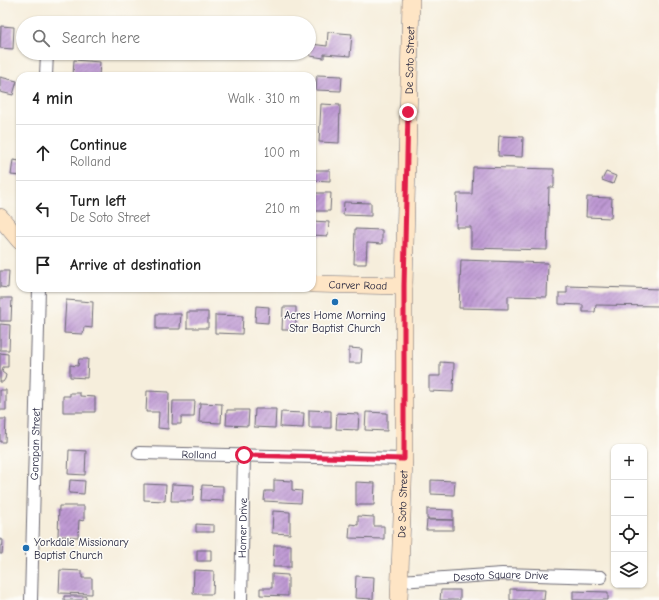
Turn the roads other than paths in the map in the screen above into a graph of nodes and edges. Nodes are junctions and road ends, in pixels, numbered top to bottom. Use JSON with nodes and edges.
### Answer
{"nodes":[{"id":1,"x":411,"y":0,"type":"edge"},
{"id":2,"x":47,"y":60,"type":"edge"},
{"id":3,"x":46,"y":72,"type":"edge"},
{"id":4,"x":0,"y":217,"type":"edge"},
{"id":5,"x":16,"y":236,"type":"edge"},
{"id":6,"x":316,"y":284,"type":"edge"},
{"id":7,"x":404,"y":286,"type":"junction"},
{"id":8,"x":39,"y":292,"type":"edge"},
{"id":9,"x":139,"y":453,"type":"dead end"},
{"id":10,"x":244,"y":455,"type":"junction"},
{"id":11,"x":404,"y":459,"type":"junction"},
{"id":12,"x":601,"y":577,"type":"dead end"},
{"id":13,"x":400,"y":581,"type":"junction"},
{"id":14,"x":31,"y":600,"type":"edge"},
{"id":15,"x":241,"y":600,"type":"edge"},
{"id":16,"x":399,"y":600,"type":"edge"}],
"edges":[{"from":1,"to":7,"type":"street","name":"De Soto Street"},
{"from":2,"to":3,"type":"street"},
{"from":4,"to":5,"type":"street"},
{"from":6,"to":7,"type":"street","name":"Carver Road"},
{"from":7,"to":11,"type":"street","name":"De Soto Street"},
{"from":8,"to":14,"type":"street","name":"Garapan Street"},
{"from":9,"to":10,"type":"street","name":"Rolland"},
{"from":10,"to":11,"type":"street","name":"Rolland"},
{"from":10,"to":15,"type":"street","name":"Homer Drive"},
{"from":11,"to":13,"type":"street","name":"De Soto Street"},
{"from":12,"to":13,"type":"street","name":"Desoto Square Drive"},
{"from":13,"to":16,"type":"street","name":"De Soto Street"}]}
